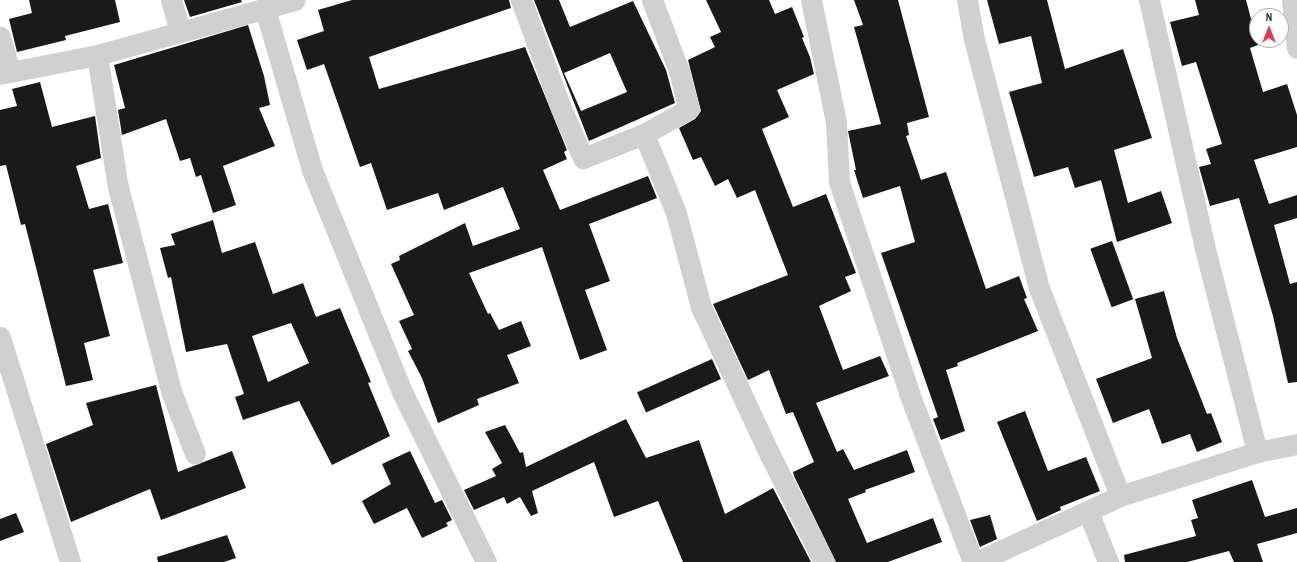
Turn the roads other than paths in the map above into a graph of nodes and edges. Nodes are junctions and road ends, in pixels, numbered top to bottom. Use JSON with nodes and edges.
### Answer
{"nodes":[{"id":1,"x":171,"y":0,"type":"edge"},
{"id":2,"x":295,"y":0,"type":"edge"},
{"id":3,"x":521,"y":0,"type":"edge"},
{"id":4,"x":652,"y":0,"type":"edge"},
{"id":5,"x":811,"y":0,"type":"edge"},
{"id":6,"x":967,"y":0,"type":"edge"},
{"id":7,"x":1149,"y":0,"type":"edge"},
{"id":8,"x":1292,"y":0,"type":"edge"},
{"id":9,"x":265,"y":10,"type":"junction"},
{"id":10,"x":180,"y":32,"type":"junction"},
{"id":11,"x":0,"y":37,"type":"edge"},
{"id":12,"x":1297,"y":48,"type":"edge"},
{"id":13,"x":97,"y":55,"type":"junction"},
{"id":14,"x":5,"y":73,"type":"edge"},
{"id":15,"x":644,"y":134,"type":"junction"},
{"id":16,"x":0,"y":337,"type":"edge"},
{"id":17,"x":1297,"y":444,"type":"edge"},
{"id":18,"x":1257,"y":452,"type":"junction"},
{"id":19,"x":195,"y":454,"type":"dead end"},
{"id":20,"x":1120,"y":496,"type":"junction"},
{"id":21,"x":1088,"y":510,"type":"junction"},
{"id":22,"x":70,"y":562,"type":"edge"},
{"id":23,"x":486,"y":562,"type":"edge"},
{"id":24,"x":824,"y":562,"type":"edge"},
{"id":25,"x":975,"y":562,"type":"edge"},
{"id":26,"x":1108,"y":562,"type":"edge"}],
"edges":[{"from":1,"to":10,"type":"street"},
{"from":2,"to":9,"type":"street"},
{"from":3,"to":15,"type":"street"},
{"from":4,"to":15,"type":"street"},
{"from":5,"to":25,"type":"street"},
{"from":6,"to":20,"type":"street"},
{"from":7,"to":18,"type":"street"},
{"from":8,"to":12,"type":"street"},
{"from":9,"to":10,"type":"street"},
{"from":9,"to":23,"type":"street"},
{"from":10,"to":13,"type":"street"},
{"from":11,"to":14,"type":"street"},
{"from":13,"to":14,"type":"street"},
{"from":13,"to":19,"type":"street"},
{"from":15,"to":24,"type":"street"},
{"from":16,"to":22,"type":"street"},
{"from":17,"to":18,"type":"street"},
{"from":18,"to":20,"type":"street"},
{"from":20,"to":21,"type":"street"},
{"from":21,"to":25,"type":"street"},
{"from":21,"to":26,"type":"street"}]}
